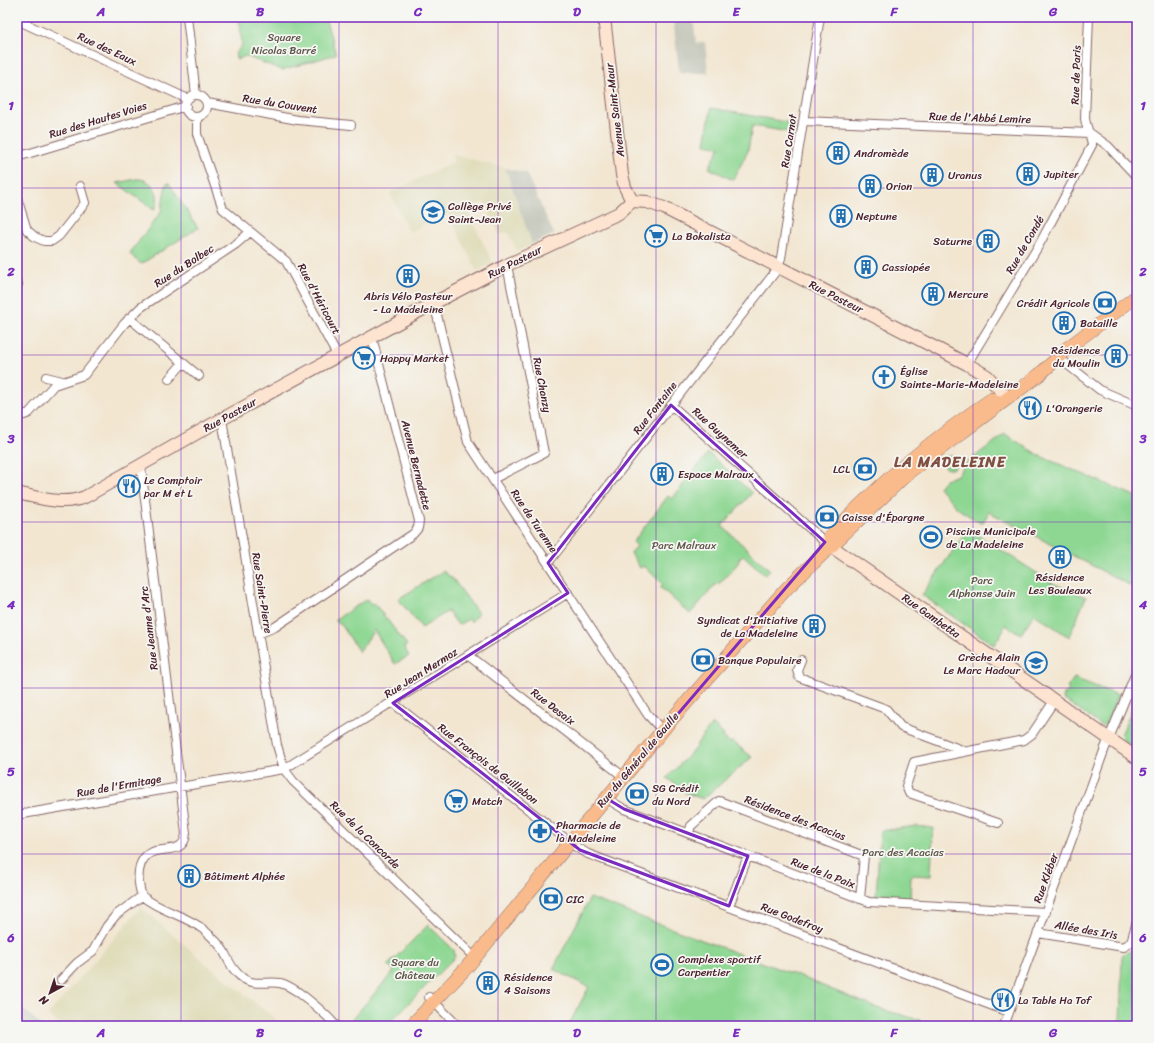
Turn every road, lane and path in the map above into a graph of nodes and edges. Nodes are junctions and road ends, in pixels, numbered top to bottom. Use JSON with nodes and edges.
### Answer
{"nodes":[{"id":1,"x":187,"y":17,"type":"edge"},
{"id":2,"x":604,"y":17,"type":"edge"},
{"id":3,"x":820,"y":17,"type":"edge"},
{"id":4,"x":1089,"y":17,"type":"edge"},
{"id":5,"x":17,"y":20,"type":"edge"},
{"id":6,"x":196,"y":95,"type":"junction"},
{"id":7,"x":206,"y":102,"type":"junction"},
{"id":8,"x":187,"y":103,"type":"junction"},
{"id":9,"x":197,"y":117,"type":"junction"},
{"id":10,"x":804,"y":122,"type":"junction"},
{"id":11,"x":351,"y":125,"type":"dead end"},
{"id":12,"x":1090,"y":133,"type":"junction"},
{"id":13,"x":17,"y":157,"type":"edge"},
{"id":14,"x":1137,"y":177,"type":"edge"},
{"id":15,"x":80,"y":186,"type":"dead end"},
{"id":16,"x":17,"y":198,"type":"edge"},
{"id":17,"x":632,"y":201,"type":"junction"},
{"id":18,"x":18,"y":207,"type":"edge"},
{"id":19,"x":250,"y":232,"type":"junction"},
{"id":20,"x":508,"y":265,"type":"junction"},
{"id":21,"x":778,"y":268,"type":"junction"},
{"id":22,"x":1137,"y":296,"type":"edge"},
{"id":23,"x":434,"y":303,"type":"junction"},
{"id":24,"x":129,"y":318,"type":"junction"},
{"id":25,"x":372,"y":337,"type":"junction"},
{"id":26,"x":1073,"y":344,"type":"junction"},
{"id":27,"x":338,"y":357,"type":"junction"},
{"id":28,"x":1059,"y":358,"type":"junction"},
{"id":29,"x":183,"y":363,"type":"junction"},
{"id":30,"x":967,"y":364,"type":"junction"},
{"id":31,"x":199,"y":376,"type":"dead end"},
{"id":32,"x":46,"y":377,"type":"dead end"},
{"id":33,"x":169,"y":380,"type":"dead end"},
{"id":34,"x":62,"y":382,"type":"junction"},
{"id":35,"x":1005,"y":394,"type":"junction"},
{"id":36,"x":671,"y":405,"type":"junction"},
{"id":37,"x":1137,"y":406,"type":"edge"},
{"id":38,"x":17,"y":411,"type":"edge"},
{"id":39,"x":222,"y":419,"type":"junction"},
{"id":40,"x":141,"y":467,"type":"junction"},
{"id":41,"x":493,"y":479,"type":"junction"},
{"id":42,"x":17,"y":493,"type":"edge"},
{"id":43,"x":828,"y":544,"type":"junction"},
{"id":44,"x":548,"y":563,"type":"junction"},
{"id":45,"x":568,"y":593,"type":"junction"},
{"id":46,"x":258,"y":634,"type":"junction"},
{"id":47,"x":469,"y":656,"type":"junction"},
{"id":48,"x":801,"y":660,"type":"dead end"},
{"id":49,"x":1137,"y":670,"type":"edge"},
{"id":50,"x":1054,"y":701,"type":"junction"},
{"id":51,"x":393,"y":703,"type":"junction"},
{"id":52,"x":662,"y":730,"type":"junction"},
{"id":53,"x":1109,"y":739,"type":"junction"},
{"id":54,"x":963,"y":750,"type":"junction"},
{"id":55,"x":1137,"y":758,"type":"edge"},
{"id":56,"x":284,"y":769,"type":"junction"},
{"id":57,"x":624,"y":777,"type":"junction"},
{"id":58,"x":179,"y":787,"type":"junction"},
{"id":59,"x":606,"y":798,"type":"junction"},
{"id":60,"x":17,"y":815,"type":"edge"},
{"id":61,"x":998,"y":824,"type":"dead end"},
{"id":62,"x":689,"y":833,"type":"junction"},
{"id":63,"x":570,"y":842,"type":"junction"},
{"id":64,"x":748,"y":856,"type":"junction"},
{"id":65,"x":142,"y":896,"type":"junction"},
{"id":66,"x":860,"y":899,"type":"junction"},
{"id":67,"x":729,"y":906,"type":"junction"},
{"id":68,"x":1046,"y":912,"type":"junction"},
{"id":69,"x":1137,"y":922,"type":"edge"},
{"id":70,"x":1038,"y":933,"type":"junction"},
{"id":71,"x":474,"y":956,"type":"junction"},
{"id":72,"x":61,"y":980,"type":"dead end"},
{"id":73,"x":431,"y":1000,"type":"junction"},
{"id":74,"x":1009,"y":1012,"type":"junction"},
{"id":75,"x":336,"y":1026,"type":"edge"},
{"id":76,"x":403,"y":1026,"type":"edge"},
{"id":77,"x":411,"y":1026,"type":"edge"},
{"id":78,"x":458,"y":1026,"type":"edge"},
{"id":79,"x":1004,"y":1026,"type":"edge"}],
"edges":[{"from":1,"to":6,"type":"street"},
{"from":2,"to":17,"type":"street","name":"Avenue Saint-Maur"},
{"from":3,"to":10,"type":"street","name":"Rue Carnot"},
{"from":4,"to":12,"type":"street","name":"Rue de Paris"},
{"from":5,"to":8,"type":"street","name":"Rue des Eaux"},
{"from":6,"to":7,"type":"street"},
{"from":6,"to":8,"type":"street"},
{"from":7,"to":9,"type":"street"},
{"from":7,"to":11,"type":"street","name":"Rue du Couvent"},
{"from":8,"to":9,"type":"street"},
{"from":8,"to":13,"type":"street","name":"Rue des Hautes Voies"},
{"from":9,"to":19,"type":"street","name":"Rue d'Héricourt"},
{"from":10,"to":12,"type":"street","name":"Rue de l'Abbé Lemire"},
{"from":10,"to":21,"type":"street","name":"Rue Carnot"},
{"from":12,"to":14,"type":"street"},
{"from":12,"to":30,"type":"street","name":"Rue de Condé"},
{"from":15,"to":18,"type":"street"},
{"from":16,"to":18,"type":"street"},
{"from":17,"to":20,"type":"street","name":"Rue Pasteur"},
{"from":17,"to":21,"type":"street","name":"Rue Pasteur"},
{"from":19,"to":24,"type":"street","name":"Rue du Bolbec"},
{"from":19,"to":27,"type":"street","name":"Rue d'Héricourt"},
{"from":20,"to":23,"type":"street","name":"Rue Pasteur"},
{"from":20,"to":41,"type":"street","name":"Rue Chanzy"},
{"from":21,"to":30,"type":"street","name":"Rue Pasteur"},
{"from":21,"to":36,"type":"street","name":"Rue Fontaine"},
{"from":22,"to":26,"type":"main road","name":"Rue du Général de Gaulle"},
{"from":23,"to":25,"type":"street","name":"Rue Pasteur"},
{"from":23,"to":41,"type":"street","name":"Rue de Turenne"},
{"from":24,"to":29,"type":"street"},
{"from":24,"to":34,"type":"street","name":"Rue du Bolbec"},
{"from":25,"to":27,"type":"street","name":"Rue Pasteur"},
{"from":25,"to":46,"type":"street","name":"Avenue Bernadette"},
{"from":26,"to":28,"type":"main road","name":"Rue du Général de Gaulle"},
{"from":26,"to":35,"type":"main road","name":"Rue du Général de Gaulle"},
{"from":27,"to":39,"type":"street","name":"Rue Pasteur"},
{"from":28,"to":35,"type":"main road","name":"Rue du Général de Gaulle"},
{"from":28,"to":37,"type":"street"},
{"from":29,"to":31,"type":"street"},
{"from":29,"to":33,"type":"street"},
{"from":30,"to":35,"type":"street","name":"Rue Pasteur"},
{"from":32,"to":34,"type":"street"},
{"from":34,"to":38,"type":"street","name":"Rue du Bolbec"},
{"from":35,"to":43,"type":"main road","name":"Rue du Général de Gaulle"},
{"from":36,"to":43,"type":"street","name":"Rue Guynemer"},
{"from":36,"to":44,"type":"street","name":"Rue Fontaine"},
{"from":39,"to":40,"type":"street","name":"Rue Pasteur"},
{"from":39,"to":46,"type":"street","name":"Rue Saint-Pierre"},
{"from":40,"to":42,"type":"street","name":"Rue Pasteur"},
{"from":40,"to":58,"type":"street","name":"Rue Jeanne d'Arc"},
{"from":41,"to":44,"type":"street","name":"Rue de Turenne"},
{"from":43,"to":50,"type":"street","name":"Rue Gambetta"},
{"from":43,"to":52,"type":"main road","name":"Rue du Général de Gaulle"},
{"from":44,"to":45,"type":"street","name":"Rue de Turenne"},
{"from":45,"to":47,"type":"street","name":"Rue Jean Mermoz"},
{"from":45,"to":52,"type":"street","name":"Rue de Turenne"},
{"from":46,"to":56,"type":"street","name":"Rue Saint-Pierre"},
{"from":47,"to":51,"type":"street","name":"Rue Jean Mermoz"},
{"from":47,"to":57,"type":"street","name":"Rue Desaix"},
{"from":48,"to":54,"type":"street"},
{"from":49,"to":53,"type":"street","name":"Rue Kléber"},
{"from":50,"to":53,"type":"street","name":"Rue Gambetta"},
{"from":50,"to":54,"type":"street"},
{"from":51,"to":56,"type":"street","name":"Rue Jean Mermoz"},
{"from":51,"to":63,"type":"street","name":"Rue François de Guillebon"},
{"from":52,"to":57,"type":"main road","name":"Rue du Général de Gaulle"},
{"from":53,"to":55,"type":"street","name":"Rue Gambetta"},
{"from":53,"to":68,"type":"street","name":"Rue Kléber"},
{"from":54,"to":61,"type":"street"},
{"from":56,"to":58,"type":"street","name":"Rue de l'Ermitage"},
{"from":56,"to":71,"type":"street","name":"Rue de la Concorde"},
{"from":57,"to":59,"type":"main road","name":"Rue du Général de Gaulle"},
{"from":58,"to":60,"type":"street","name":"Rue de l'Ermitage"},
{"from":58,"to":65,"type":"street","name":"Rue Jeanne d'Arc"},
{"from":59,"to":62,"type":"street","name":"Rue de la Paix"},
{"from":59,"to":63,"type":"main road","name":"Rue du Général de Gaulle"},
{"from":62,"to":64,"type":"street","name":"Rue de la Paix"},
{"from":62,"to":66,"type":"street","name":"Résidence des Acacias"},
{"from":63,"to":67,"type":"street","name":"Rue Godefroy"},
{"from":63,"to":71,"type":"main road","name":"Rue du Général de Gaulle"},
{"from":64,"to":66,"type":"street","name":"Rue de la Paix"},
{"from":64,"to":67,"type":"street"},
{"from":65,"to":72,"type":"street"},
{"from":65,"to":75,"type":"street"},
{"from":66,"to":68,"type":"street","name":"Rue de la Paix"},
{"from":67,"to":74,"type":"street","name":"Rue Godefroy"},
{"from":68,"to":70,"type":"street","name":"Rue Kléber"},
{"from":69,"to":70,"type":"street","name":"Allée des Iris"},
{"from":70,"to":74,"type":"street","name":"Rue Kléber"},
{"from":71,"to":73,"type":"main road","name":"Rue du Général de Gaulle"},
{"from":73,"to":76,"type":"main road","name":"Rue du Général de Gaulle"},
{"from":73,"to":77,"type":"main road","name":"Rue du Général de Gaulle"},
{"from":73,"to":78,"type":"street"},
{"from":74,"to":79,"type":"street","name":"Rue Kléber"}]}
